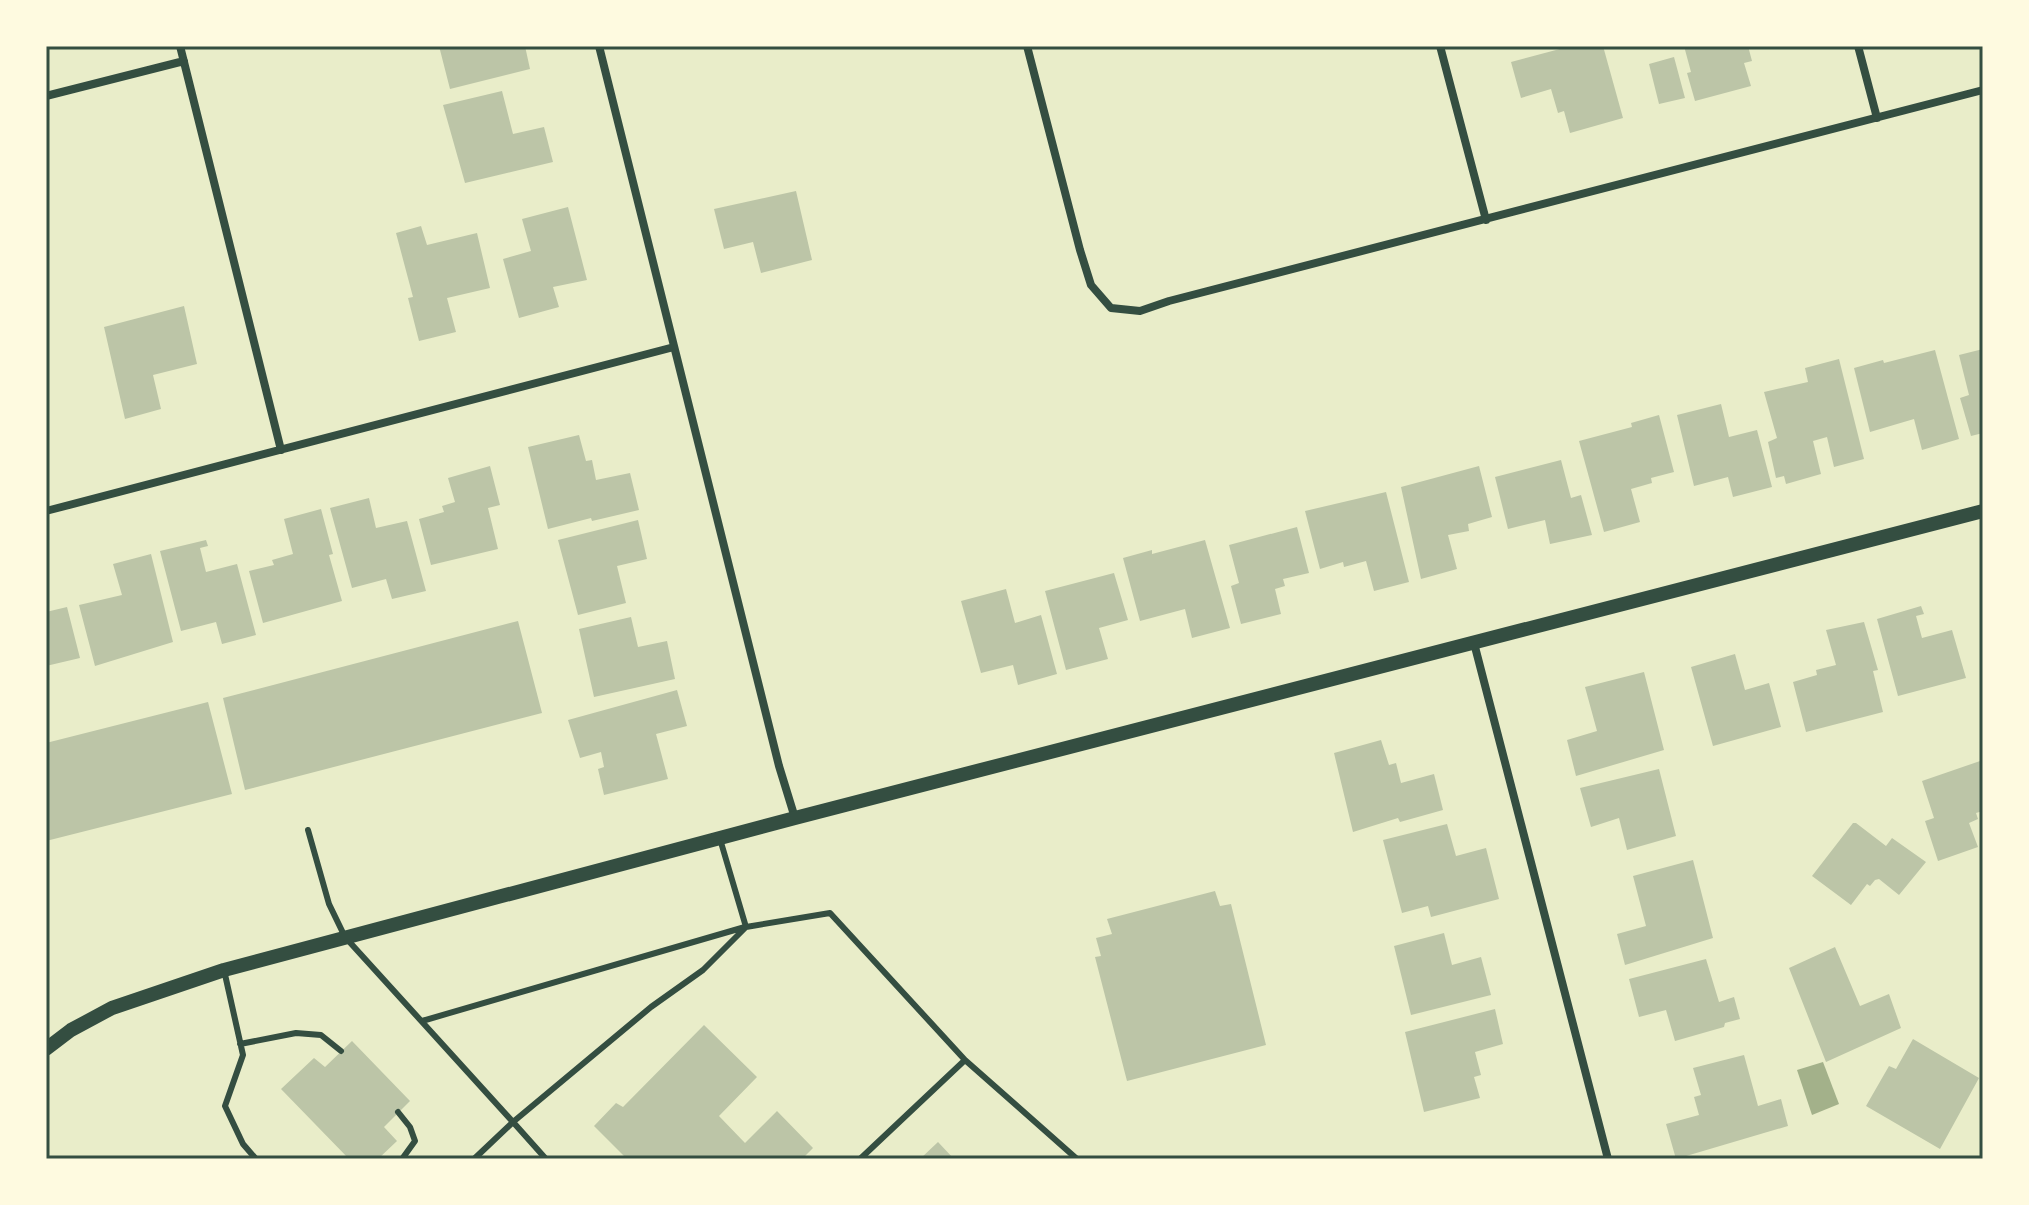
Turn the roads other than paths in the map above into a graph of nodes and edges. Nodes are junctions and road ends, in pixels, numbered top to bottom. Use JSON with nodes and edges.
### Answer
{"nodes":[{"id":1,"x":180,"y":46,"type":"edge"},
{"id":2,"x":599,"y":46,"type":"edge"},
{"id":3,"x":1027,"y":46,"type":"edge"},
{"id":4,"x":1440,"y":46,"type":"edge"},
{"id":5,"x":1858,"y":46,"type":"edge"},
{"id":6,"x":184,"y":61,"type":"junction"},
{"id":7,"x":1983,"y":90,"type":"edge"},
{"id":8,"x":46,"y":96,"type":"edge"},
{"id":9,"x":1877,"y":118,"type":"junction"},
{"id":10,"x":1486,"y":220,"type":"junction"},
{"id":11,"x":674,"y":347,"type":"junction"},
{"id":12,"x":281,"y":450,"type":"junction"},
{"id":13,"x":46,"y":511,"type":"edge"},
{"id":14,"x":1983,"y":511,"type":"edge"},
{"id":15,"x":1474,"y":643,"type":"junction"},
{"id":16,"x":795,"y":818,"type":"junction"},
{"id":17,"x":308,"y":830,"type":"dead end"},
{"id":18,"x":720,"y":839,"type":"junction"},
{"id":19,"x":746,"y":927,"type":"junction"},
{"id":20,"x":345,"y":937,"type":"junction"},
{"id":21,"x":224,"y":970,"type":"junction"},
{"id":22,"x":422,"y":1021,"type":"junction"},
{"id":23,"x":240,"y":1044,"type":"junction"},
{"id":24,"x":46,"y":1049,"type":"edge"},
{"id":25,"x":341,"y":1051,"type":"dead end"},
{"id":26,"x":965,"y":1060,"type":"junction"},
{"id":27,"x":398,"y":1112,"type":"dead end"},
{"id":28,"x":513,"y":1122,"type":"junction"},
{"id":29,"x":256,"y":1159,"type":"edge"},
{"id":30,"x":402,"y":1159,"type":"edge"},
{"id":31,"x":474,"y":1159,"type":"edge"},
{"id":32,"x":546,"y":1159,"type":"edge"},
{"id":33,"x":860,"y":1159,"type":"edge"},
{"id":34,"x":1077,"y":1159,"type":"edge"},
{"id":35,"x":1608,"y":1159,"type":"edge"}],
"edges":[{"from":1,"to":6,"type":"street"},
{"from":2,"to":11,"type":"street"},
{"from":3,"to":10,"type":"street"},
{"from":4,"to":10,"type":"street"},
{"from":5,"to":9,"type":"street"},
{"from":6,"to":8,"type":"street"},
{"from":6,"to":12,"type":"street"},
{"from":7,"to":9,"type":"street"},
{"from":9,"to":10,"type":"street"},
{"from":11,"to":12,"type":"street"},
{"from":11,"to":16,"type":"street"},
{"from":12,"to":13,"type":"street"},
{"from":14,"to":15,"type":"street"},
{"from":15,"to":16,"type":"street"},
{"from":15,"to":35,"type":"street"},
{"from":16,"to":18,"type":"street"},
{"from":17,"to":20,"type":"lane"},
{"from":18,"to":19,"type":"lane"},
{"from":18,"to":20,"type":"street"},
{"from":19,"to":22,"type":"lane"},
{"from":19,"to":26,"type":"lane"},
{"from":19,"to":28,"type":"lane"},
{"from":20,"to":21,"type":"street"},
{"from":20,"to":22,"type":"lane"},
{"from":21,"to":23,"type":"lane"},
{"from":21,"to":24,"type":"street"},
{"from":22,"to":28,"type":"lane"},
{"from":23,"to":25,"type":"lane"},
{"from":23,"to":29,"type":"lane"},
{"from":26,"to":33,"type":"lane"},
{"from":26,"to":34,"type":"lane"},
{"from":27,"to":30,"type":"lane"},
{"from":28,"to":31,"type":"lane"},
{"from":28,"to":32,"type":"lane"}]}
